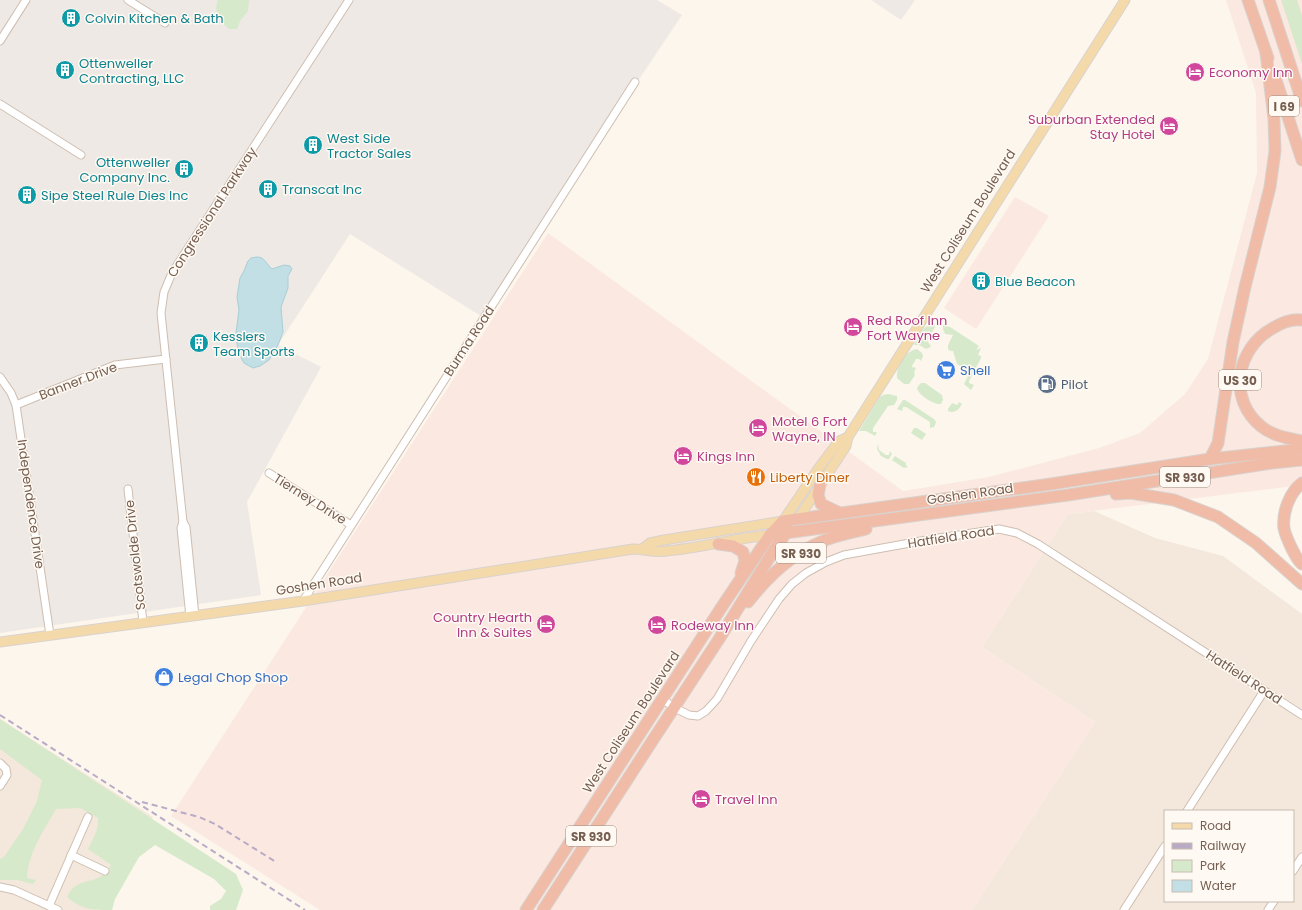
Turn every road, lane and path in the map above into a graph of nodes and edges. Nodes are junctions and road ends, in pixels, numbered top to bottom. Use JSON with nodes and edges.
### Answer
{"nodes":[{"id":1,"x":26,"y":0,"type":"edge"},
{"id":2,"x":128,"y":0,"type":"edge"},
{"id":3,"x":349,"y":0,"type":"edge"},
{"id":4,"x":1125,"y":0,"type":"edge"},
{"id":5,"x":1248,"y":0,"type":"edge"},
{"id":6,"x":1269,"y":0,"type":"edge"},
{"id":7,"x":165,"y":23,"type":"dead end"},
{"id":8,"x":0,"y":41,"type":"edge"},
{"id":9,"x":1266,"y":53,"type":"junction"},
{"id":10,"x":1292,"y":71,"type":"junction"},
{"id":11,"x":635,"y":82,"type":"dead end"},
{"id":12,"x":1302,"y":85,"type":"edge"},
{"id":13,"x":1302,"y":101,"type":"edge"},
{"id":14,"x":0,"y":104,"type":"edge"},
{"id":15,"x":81,"y":155,"type":"dead end"},
{"id":16,"x":1302,"y":160,"type":"edge"},
{"id":17,"x":1302,"y":320,"type":"edge"},
{"id":18,"x":166,"y":359,"type":"junction"},
{"id":19,"x":0,"y":377,"type":"edge"},
{"id":20,"x":16,"y":405,"type":"junction"},
{"id":21,"x":848,"y":437,"type":"junction"},
{"id":22,"x":1302,"y":441,"type":"edge"},
{"id":23,"x":1302,"y":449,"type":"edge"},
{"id":24,"x":1210,"y":459,"type":"junction"},
{"id":25,"x":1302,"y":460,"type":"edge"},
{"id":26,"x":269,"y":473,"type":"dead end"},
{"id":27,"x":1302,"y":483,"type":"edge"},
{"id":28,"x":820,"y":485,"type":"junction"},
{"id":29,"x":128,"y":489,"type":"dead end"},
{"id":30,"x":1068,"y":495,"type":"junction"},
{"id":31,"x":842,"y":513,"type":"junction"},
{"id":32,"x":914,"y":516,"type":"junction"},
{"id":33,"x":798,"y":519,"type":"junction"},
{"id":34,"x":783,"y":521,"type":"junction"},
{"id":35,"x":351,"y":525,"type":"junction"},
{"id":36,"x":784,"y":534,"type":"junction"},
{"id":37,"x":770,"y":535,"type":"junction"},
{"id":38,"x":718,"y":544,"type":"junction"},
{"id":39,"x":642,"y":549,"type":"junction"},
{"id":40,"x":1302,"y":564,"type":"edge"},
{"id":41,"x":1302,"y":584,"type":"edge"},
{"id":42,"x":736,"y":586,"type":"junction"},
{"id":43,"x":303,"y":601,"type":"junction"},
{"id":44,"x":192,"y":616,"type":"junction"},
{"id":45,"x":143,"y":622,"type":"junction"},
{"id":46,"x":50,"y":635,"type":"junction"},
{"id":47,"x":719,"y":639,"type":"junction"},
{"id":48,"x":0,"y":642,"type":"edge"},
{"id":49,"x":1264,"y":691,"type":"junction"},
{"id":50,"x":662,"y":699,"type":"junction"},
{"id":51,"x":675,"y":708,"type":"junction"},
{"id":52,"x":1302,"y":715,"type":"edge"},
{"id":53,"x":0,"y":763,"type":"edge"},
{"id":54,"x":0,"y":786,"type":"edge"},
{"id":55,"x":1188,"y":810,"type":"edge"},
{"id":56,"x":88,"y":817,"type":"dead end"},
{"id":57,"x":1164,"y":848,"type":"edge"},
{"id":58,"x":71,"y":855,"type":"junction"},
{"id":59,"x":1302,"y":857,"type":"edge"},
{"id":60,"x":1294,"y":869,"type":"edge"},
{"id":61,"x":105,"y":871,"type":"dead end"},
{"id":62,"x":0,"y":887,"type":"edge"},
{"id":63,"x":49,"y":906,"type":"junction"},
{"id":64,"x":58,"y":910,"type":"edge"},
{"id":65,"x":526,"y":910,"type":"edge"},
{"id":66,"x":543,"y":910,"type":"edge"},
{"id":67,"x":1124,"y":910,"type":"edge"}],
"edges":[{"from":1,"to":8,"type":"street"},
{"from":2,"to":7,"type":"street"},
{"from":3,"to":18,"type":"street","name":"Congressional Parkway"},
{"from":4,"to":21,"type":"main road","name":"West Coliseum Boulevard"},
{"from":5,"to":9,"type":"highway","number":"I 69"},
{"from":6,"to":10,"type":"highway","number":"I 69"},
{"from":9,"to":16,"type":"highway","number":"I 69"},
{"from":9,"to":24,"type":"highway"},
{"from":10,"to":12,"type":"highway"},
{"from":10,"to":13,"type":"highway","number":"I 69"},
{"from":11,"to":35,"type":"street","name":"Burma Road"},
{"from":14,"to":15,"type":"street"},
{"from":17,"to":22,"type":"highway","number":"US 30"},
{"from":18,"to":20,"type":"street","name":"Banner Drive"},
{"from":18,"to":44,"type":"street","name":"Congressional Parkway"},
{"from":19,"to":20,"type":"street","name":"Independence Drive"},
{"from":20,"to":46,"type":"street","name":"Independence Drive"},
{"from":21,"to":28,"type":"main road","name":"West Coliseum Boulevard"},
{"from":21,"to":34,"type":"main road","name":"West Coliseum Boulevard"},
{"from":23,"to":24,"type":"highway","number":"SR 930"},
{"from":24,"to":31,"type":"highway","number":"SR 930"},
{"from":25,"to":30,"type":"highway","name":"Goshen Road","number":"SR 930"},
{"from":26,"to":35,"type":"street","name":"Tierney Drive"},
{"from":27,"to":40,"type":"highway"},
{"from":28,"to":31,"type":"highway"},
{"from":28,"to":33,"type":"main road","name":"West Coliseum Boulevard"},
{"from":29,"to":45,"type":"street","name":"Scotswolde Drive"},
{"from":30,"to":32,"type":"highway","name":"Goshen Road","number":"SR 930"},
{"from":30,"to":41,"type":"highway"},
{"from":31,"to":33,"type":"highway","number":"SR 930"},
{"from":32,"to":36,"type":"highway","name":"Goshen Road"},
{"from":32,"to":47,"type":"highway","number":"SR 930"},
{"from":33,"to":34,"type":"highway","number":"SR 930"},
{"from":33,"to":36,"type":"highway","name":"West Coliseum Boulevard"},
{"from":34,"to":37,"type":"highway","name":"West Coliseum Boulevard","number":"SR 930"},
{"from":34,"to":39,"type":"main road","name":"Goshen Road"},
{"from":35,"to":43,"type":"street","name":"Burma Road"},
{"from":36,"to":37,"type":"highway","name":"Goshen Road"},
{"from":36,"to":47,"type":"highway","name":"West Coliseum Boulevard"},
{"from":37,"to":38,"type":"main road","name":"Goshen Road"},
{"from":37,"to":42,"type":"highway","name":"West Coliseum Boulevard","number":"SR 930"},
{"from":38,"to":39,"type":"main road","name":"Goshen Road"},
{"from":38,"to":42,"type":"highway"},
{"from":39,"to":43,"type":"main road","name":"Goshen Road"},
{"from":42,"to":50,"type":"highway","name":"West Coliseum Boulevard","number":"SR 930"},
{"from":43,"to":44,"type":"main road","name":"Goshen Road"},
{"from":44,"to":45,"type":"main road","name":"Goshen Road"},
{"from":45,"to":46,"type":"main road","name":"Goshen Road"},
{"from":46,"to":48,"type":"main road","name":"Goshen Road"},
{"from":47,"to":51,"type":"highway","name":"West Coliseum Boulevard","number":"SR 930"},
{"from":49,"to":51,"type":"street","name":"Hatfield Road"},
{"from":49,"to":52,"type":"street","name":"Hatfield Road"},
{"from":49,"to":55,"type":"street"},
{"from":50,"to":51,"type":"street","name":"Hatfield Road"},
{"from":50,"to":65,"type":"highway","name":"West Coliseum Boulevard","number":"SR 930"},
{"from":51,"to":66,"type":"highway","name":"West Coliseum Boulevard","number":"SR 930"},
{"from":53,"to":54,"type":"street"},
{"from":56,"to":58,"type":"street"},
{"from":57,"to":67,"type":"street"},
{"from":58,"to":61,"type":"street"},
{"from":58,"to":63,"type":"street"},
{"from":59,"to":60,"type":"street"},
{"from":62,"to":63,"type":"street"},
{"from":63,"to":64,"type":"street"}]}
